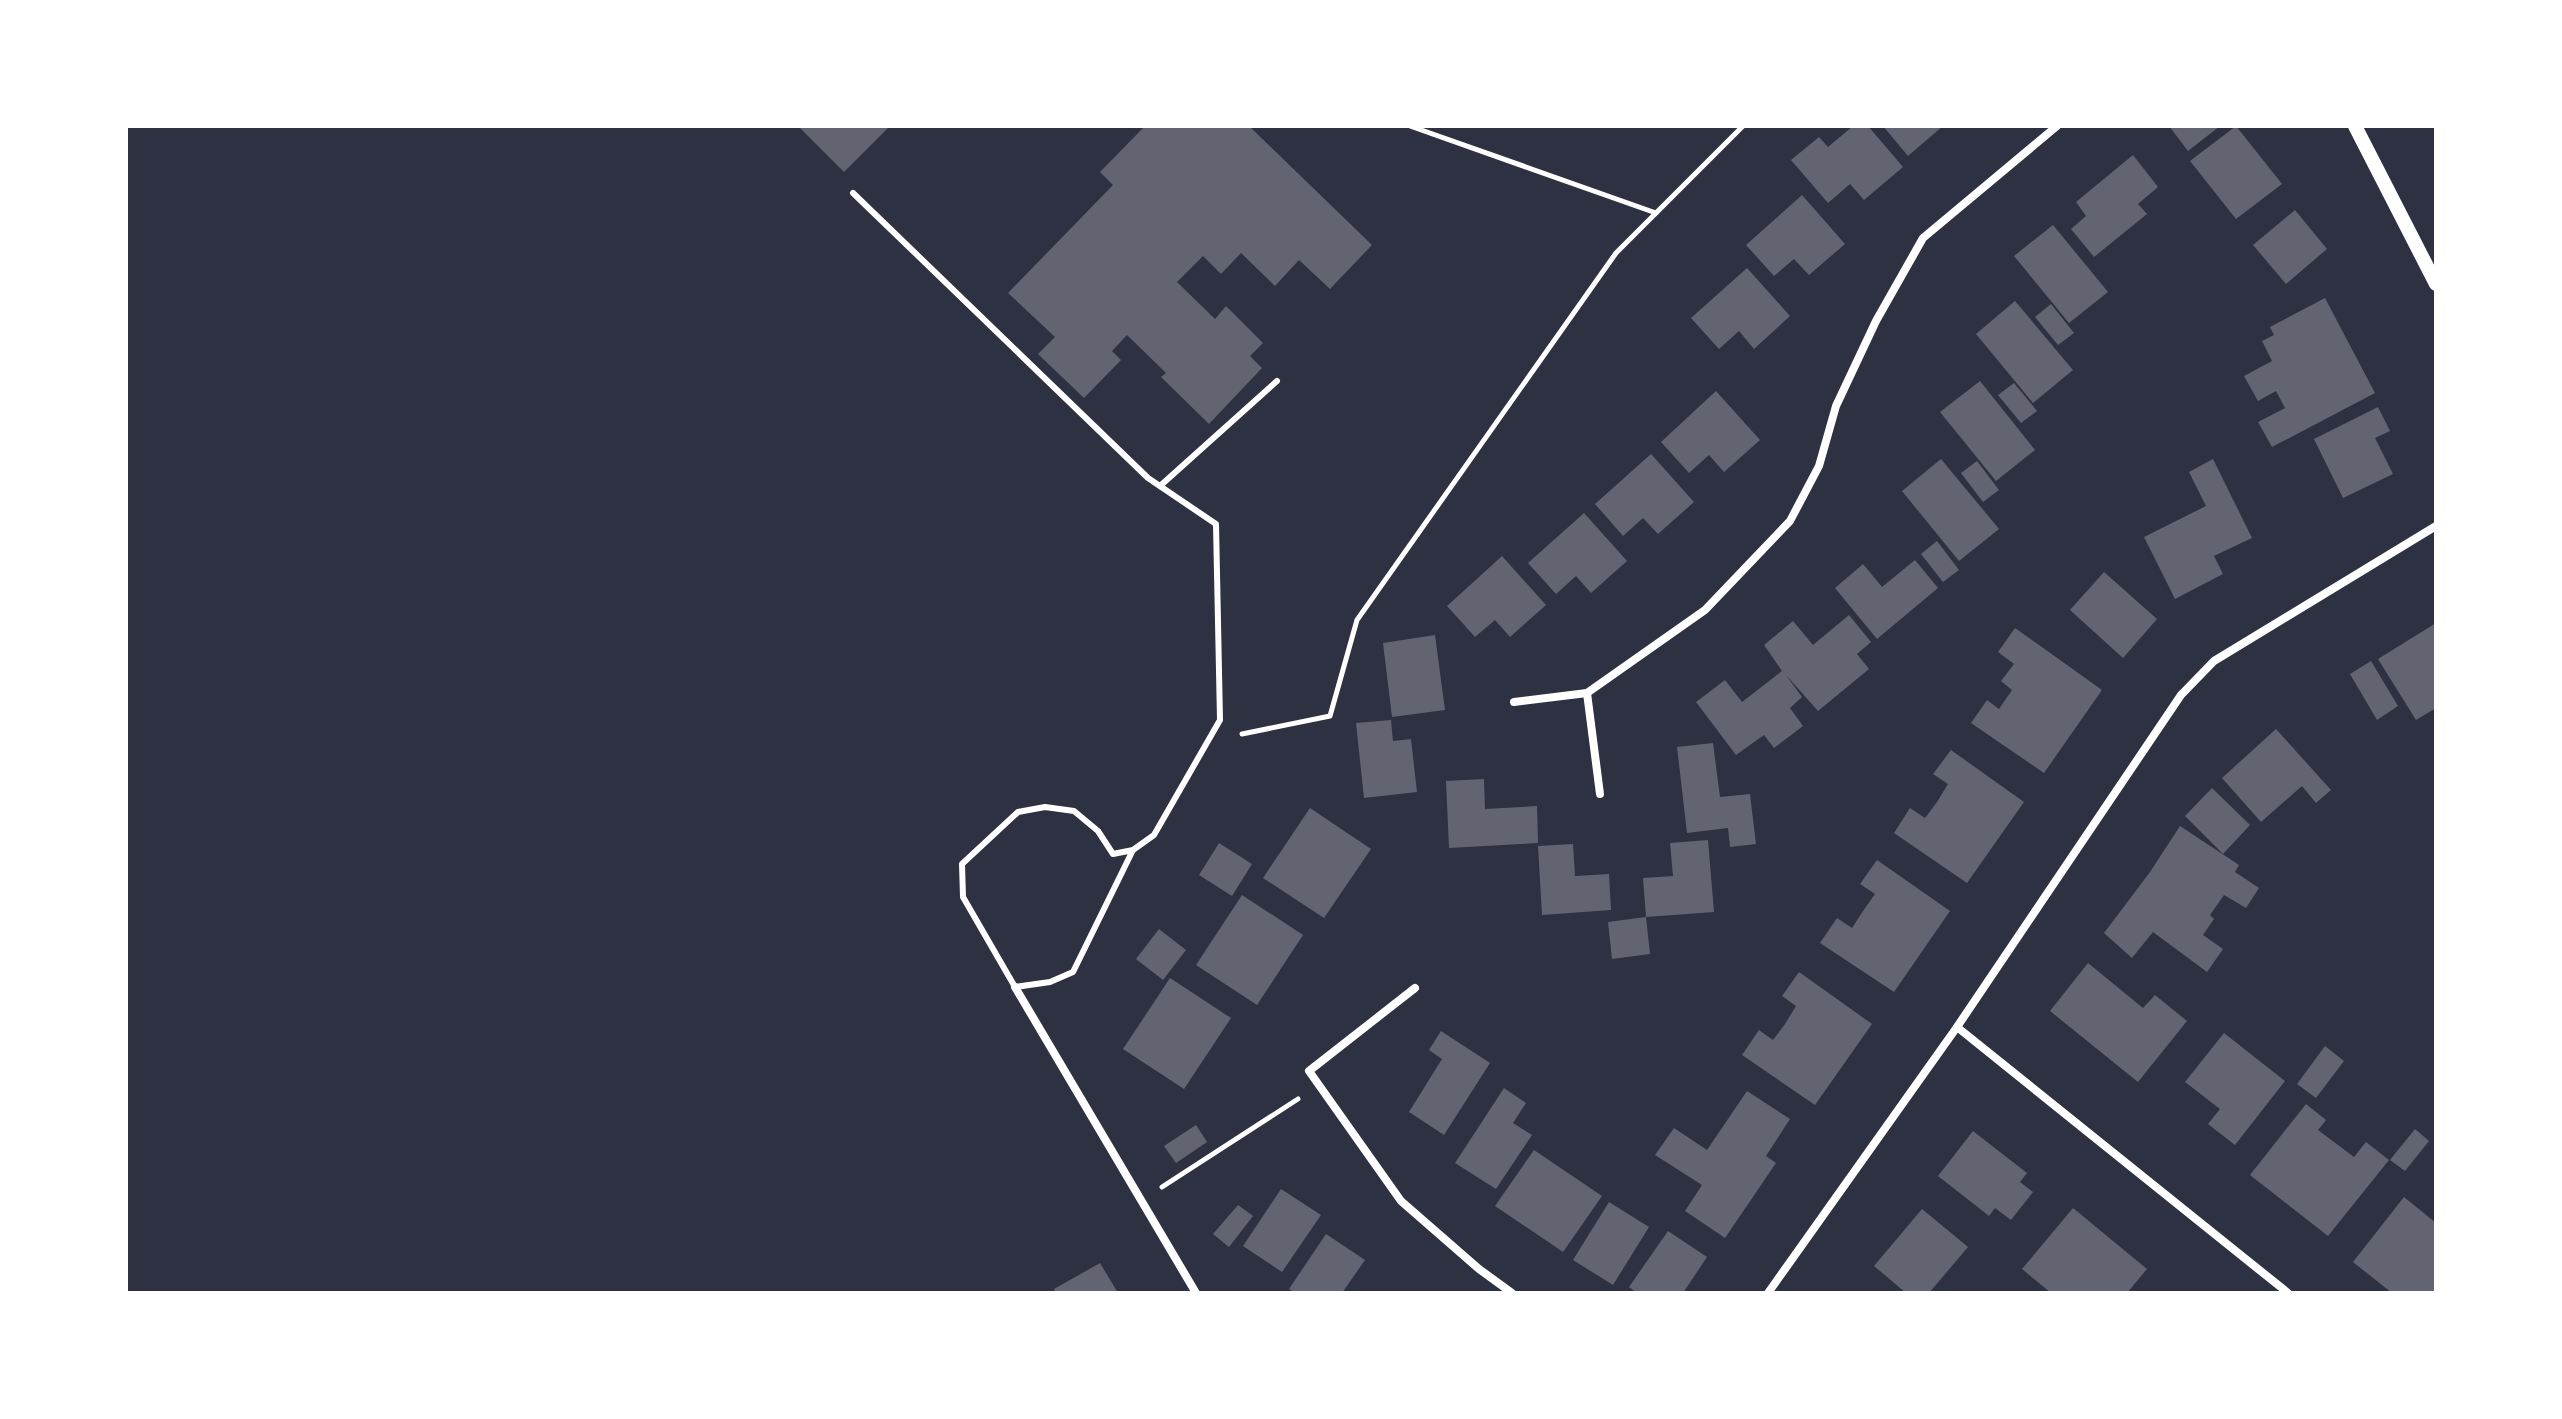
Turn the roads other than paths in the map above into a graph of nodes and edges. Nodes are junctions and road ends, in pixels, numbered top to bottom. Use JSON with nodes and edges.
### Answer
{"nodes":[{"id":1,"x":2057,"y":126,"type":"edge"},
{"id":2,"x":2355,"y":126,"type":"edge"},
{"id":3,"x":853,"y":193,"type":"dead end"},
{"id":4,"x":2436,"y":284,"type":"edge"},
{"id":5,"x":1277,"y":381,"type":"dead end"},
{"id":6,"x":1160,"y":486,"type":"junction"},
{"id":7,"x":2436,"y":526,"type":"edge"},
{"id":8,"x":1587,"y":693,"type":"junction"},
{"id":9,"x":1514,"y":702,"type":"dead end"},
{"id":10,"x":1600,"y":794,"type":"dead end"},
{"id":11,"x":1133,"y":850,"type":"junction"},
{"id":12,"x":1015,"y":987,"type":"junction"},
{"id":13,"x":1415,"y":988,"type":"dead end"},
{"id":14,"x":1957,"y":1027,"type":"junction"},
{"id":15,"x":1196,"y":1293,"type":"edge"},
{"id":16,"x":1512,"y":1293,"type":"edge"},
{"id":17,"x":1768,"y":1293,"type":"edge"},
{"id":18,"x":2288,"y":1293,"type":"edge"}],
"edges":[{"from":1,"to":8,"type":"street"},
{"from":2,"to":4,"type":"street"},
{"from":3,"to":6,"type":"lane"},
{"from":5,"to":6,"type":"lane"},
{"from":6,"to":11,"type":"lane"},
{"from":7,"to":14,"type":"street"},
{"from":8,"to":9,"type":"street"},
{"from":8,"to":10,"type":"street"},
{"from":11,"to":12,"type":"lane"},
{"from":11,"to":12,"type":"lane"},
{"from":12,"to":15,"type":"street"},
{"from":13,"to":16,"type":"street"},
{"from":14,"to":17,"type":"street"},
{"from":14,"to":18,"type":"street"}]}
